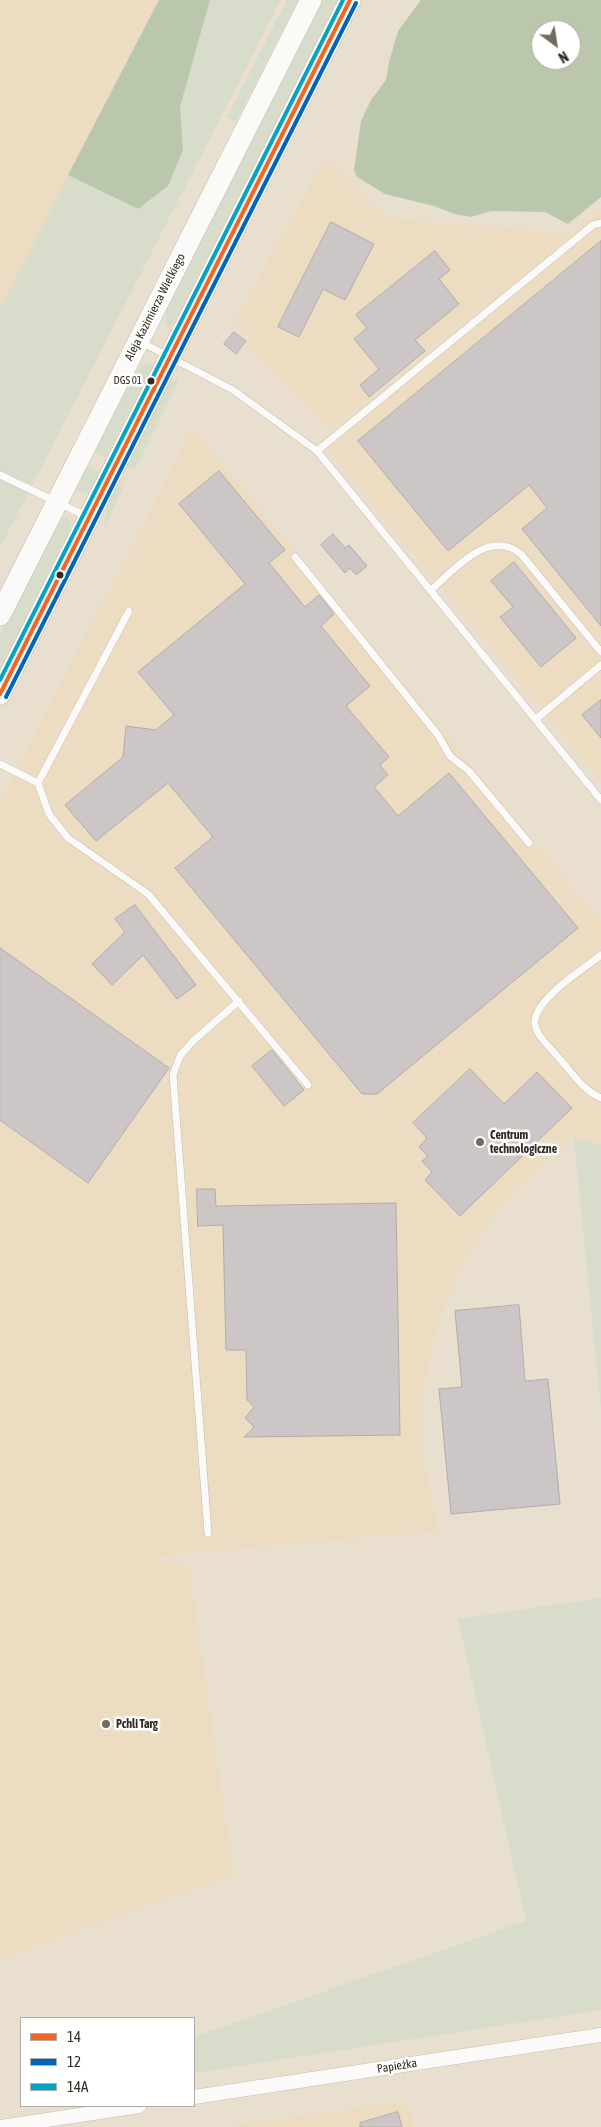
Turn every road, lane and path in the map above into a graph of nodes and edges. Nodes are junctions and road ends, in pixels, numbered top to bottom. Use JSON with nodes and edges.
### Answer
{"nodes":[{"id":1,"x":312,"y":0,"type":"edge"},
{"id":2,"x":350,"y":0,"type":"edge"},
{"id":3,"x":601,"y":223,"type":"edge"},
{"id":4,"x":138,"y":340,"type":"junction"},
{"id":5,"x":169,"y":356,"type":"junction"},
{"id":6,"x":317,"y":451,"type":"junction"},
{"id":7,"x":0,"y":475,"type":"edge"},
{"id":8,"x":57,"y":503,"type":"junction"},
{"id":9,"x":89,"y":518,"type":"junction"},
{"id":10,"x":295,"y":557,"type":"dead end"},
{"id":11,"x":431,"y":590,"type":"junction"},
{"id":12,"x":129,"y":610,"type":"dead end"},
{"id":13,"x":0,"y":615,"type":"edge"},
{"id":14,"x":601,"y":652,"type":"edge"},
{"id":15,"x":601,"y":665,"type":"edge"},
{"id":16,"x":0,"y":694,"type":"edge"},
{"id":17,"x":536,"y":719,"type":"junction"},
{"id":18,"x":0,"y":764,"type":"edge"},
{"id":19,"x":38,"y":783,"type":"junction"},
{"id":20,"x":601,"y":800,"type":"edge"},
{"id":21,"x":529,"y":844,"type":"dead end"},
{"id":22,"x":601,"y":955,"type":"edge"},
{"id":23,"x":239,"y":1001,"type":"junction"},
{"id":24,"x":308,"y":1086,"type":"dead end"},
{"id":25,"x":601,"y":1098,"type":"edge"},
{"id":26,"x":208,"y":1533,"type":"dead end"},
{"id":27,"x":601,"y":2035,"type":"edge"},
{"id":28,"x":195,"y":2097,"type":"edge"},
{"id":29,"x":132,"y":2107,"type":"edge"},
{"id":30,"x":1,"y":2127,"type":"edge"}],
"edges":[{"from":1,"to":4,"type":"main road","name":"Aleja Kazimierza Wielkiego"},
{"from":2,"to":5,"type":"main road"},
{"from":3,"to":6,"type":"lane"},
{"from":4,"to":5,"type":"lane"},
{"from":4,"to":8,"type":"main road","name":"Aleja Kazimierza Wielkiego"},
{"from":5,"to":6,"type":"lane"},
{"from":5,"to":9,"type":"main road"},
{"from":6,"to":11,"type":"lane"},
{"from":7,"to":8,"type":"lane"},
{"from":8,"to":9,"type":"lane"},
{"from":8,"to":13,"type":"main road","name":"Aleja Kazimierza Wielkiego"},
{"from":9,"to":16,"type":"main road"},
{"from":10,"to":21,"type":"lane"},
{"from":11,"to":14,"type":"lane"},
{"from":11,"to":17,"type":"lane"},
{"from":12,"to":19,"type":"lane"},
{"from":15,"to":17,"type":"lane"},
{"from":17,"to":20,"type":"lane"},
{"from":18,"to":19,"type":"lane"},
{"from":19,"to":23,"type":"lane"},
{"from":22,"to":25,"type":"lane"},
{"from":23,"to":24,"type":"lane"},
{"from":23,"to":26,"type":"lane"},
{"from":27,"to":28,"type":"street","name":"Papieżka"},
{"from":29,"to":30,"type":"street"}]}
